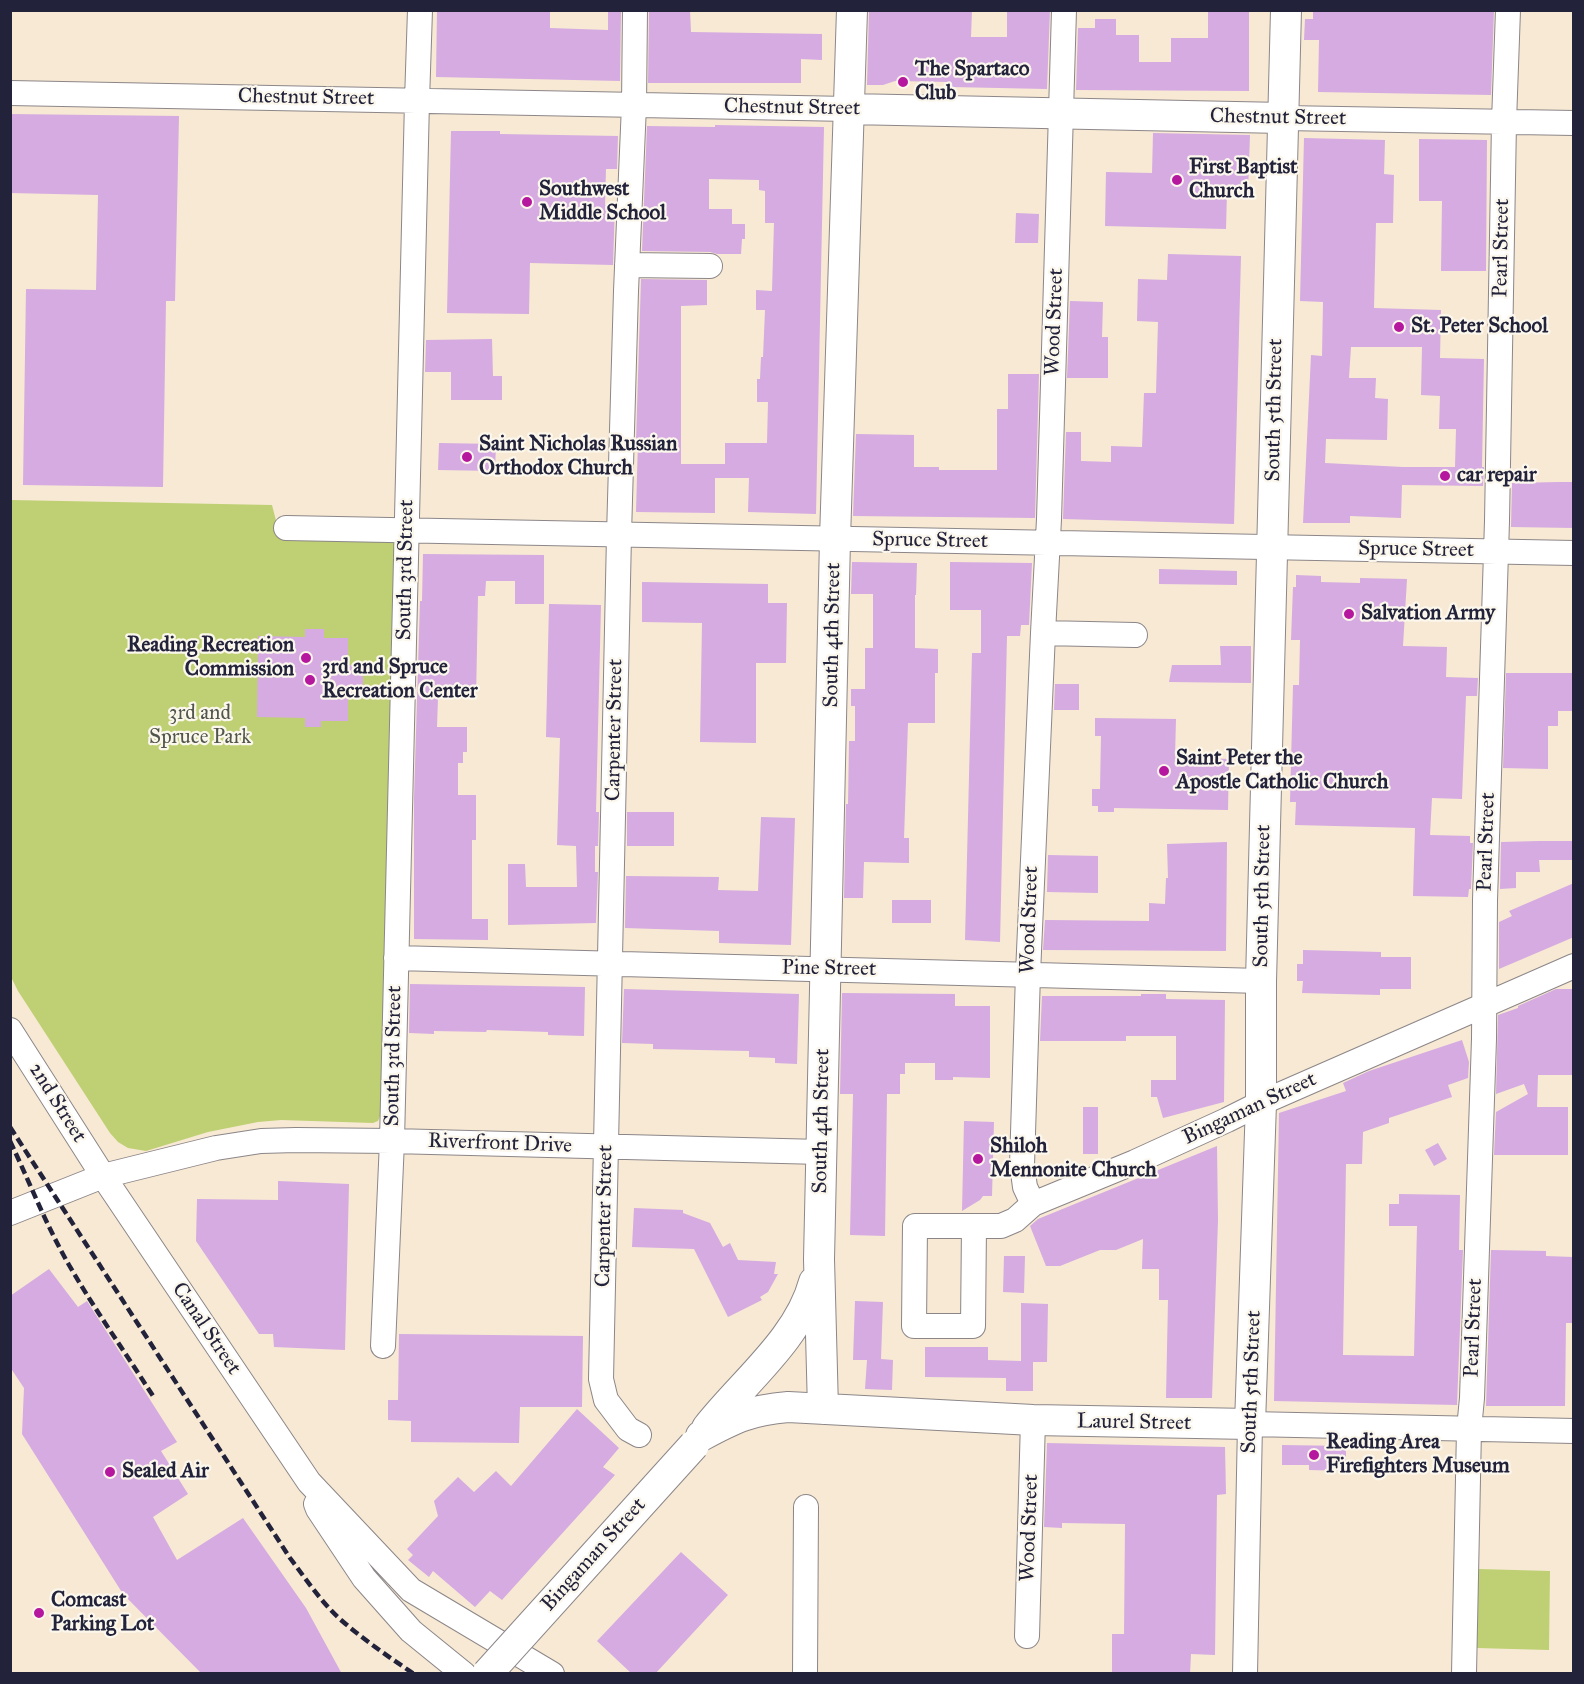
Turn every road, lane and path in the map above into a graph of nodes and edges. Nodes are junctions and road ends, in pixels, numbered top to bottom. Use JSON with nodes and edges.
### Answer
{"nodes":[{"id":1,"x":420,"y":10,"type":"edge"},
{"id":2,"x":635,"y":10,"type":"edge"},
{"id":3,"x":852,"y":10,"type":"edge"},
{"id":4,"x":1064,"y":10,"type":"edge"},
{"id":5,"x":1286,"y":10,"type":"edge"},
{"id":6,"x":1508,"y":10,"type":"edge"},
{"id":7,"x":10,"y":93,"type":"edge"},
{"id":8,"x":417,"y":100,"type":"junction"},
{"id":9,"x":634,"y":105,"type":"junction"},
{"id":10,"x":849,"y":109,"type":"junction"},
{"id":11,"x":1061,"y":114,"type":"junction"},
{"id":12,"x":1283,"y":118,"type":"junction"},
{"id":13,"x":1504,"y":122,"type":"junction"},
{"id":14,"x":1574,"y":123,"type":"edge"},
{"id":15,"x":627,"y":265,"type":"junction"},
{"id":16,"x":710,"y":266,"type":"dead end"},
{"id":17,"x":286,"y":528,"type":"dead end"},
{"id":18,"x":408,"y":531,"type":"junction"},
{"id":19,"x":619,"y":535,"type":"junction"},
{"id":20,"x":836,"y":539,"type":"junction"},
{"id":21,"x":1048,"y":543,"type":"junction"},
{"id":22,"x":1272,"y":547,"type":"junction"},
{"id":23,"x":1496,"y":552,"type":"junction"},
{"id":24,"x":1574,"y":553,"type":"edge"},
{"id":25,"x":1043,"y":633,"type":"junction"},
{"id":26,"x":1135,"y":635,"type":"dead end"},
{"id":27,"x":396,"y":958,"type":"junction"},
{"id":28,"x":610,"y":963,"type":"junction"},
{"id":29,"x":1574,"y":966,"type":"edge"},
{"id":30,"x":825,"y":968,"type":"junction"},
{"id":31,"x":1028,"y":974,"type":"junction"},
{"id":32,"x":1261,"y":981,"type":"junction"},
{"id":33,"x":1484,"y":1006,"type":"junction"},
{"id":34,"x":10,"y":1030,"type":"edge"},
{"id":35,"x":1261,"y":1103,"type":"junction"},
{"id":36,"x":392,"y":1141,"type":"junction"},
{"id":37,"x":606,"y":1147,"type":"junction"},
{"id":38,"x":821,"y":1152,"type":"junction"},
{"id":39,"x":103,"y":1176,"type":"junction"},
{"id":40,"x":1033,"y":1204,"type":"junction"},
{"id":41,"x":10,"y":1213,"type":"edge"},
{"id":42,"x":974,"y":1226,"type":"junction"},
{"id":43,"x":819,"y":1259,"type":"junction"},
{"id":44,"x":383,"y":1346,"type":"dead end"},
{"id":45,"x":823,"y":1409,"type":"junction"},
{"id":46,"x":1033,"y":1420,"type":"junction"},
{"id":47,"x":1250,"y":1424,"type":"junction"},
{"id":48,"x":1469,"y":1429,"type":"junction"},
{"id":49,"x":1574,"y":1431,"type":"edge"},
{"id":50,"x":639,"y":1434,"type":"dead end"},
{"id":51,"x":698,"y":1440,"type":"junction"},
{"id":52,"x":309,"y":1482,"type":"junction"},
{"id":53,"x":806,"y":1508,"type":"dead end"},
{"id":54,"x":1027,"y":1636,"type":"dead end"},
{"id":55,"x":464,"y":1674,"type":"edge"},
{"id":56,"x":487,"y":1674,"type":"edge"},
{"id":57,"x":552,"y":1674,"type":"edge"},
{"id":58,"x":805,"y":1674,"type":"edge"},
{"id":59,"x":1245,"y":1674,"type":"edge"},
{"id":60,"x":1464,"y":1674,"type":"edge"}],
"edges":[{"from":1,"to":8,"type":"street","name":"South 3rd Street"},
{"from":2,"to":9,"type":"street","name":"Carpenter Street"},
{"from":3,"to":10,"type":"main road","name":"South 4th Street"},
{"from":4,"to":11,"type":"street","name":"Wood Street"},
{"from":5,"to":12,"type":"main road","name":"South 5th Street"},
{"from":6,"to":13,"type":"street","name":"Pearl Street"},
{"from":7,"to":8,"type":"street","name":"Chestnut Street"},
{"from":8,"to":9,"type":"street","name":"Chestnut Street"},
{"from":8,"to":18,"type":"street","name":"South 3rd Street"},
{"from":9,"to":10,"type":"street","name":"Chestnut Street"},
{"from":9,"to":15,"type":"street","name":"Carpenter Street"},
{"from":10,"to":11,"type":"main road","name":"Chestnut Street"},
{"from":10,"to":20,"type":"main road","name":"South 4th Street"},
{"from":11,"to":12,"type":"main road","name":"Chestnut Street"},
{"from":11,"to":21,"type":"street","name":"Wood Street"},
{"from":12,"to":13,"type":"street","name":"Chestnut Street"},
{"from":12,"to":22,"type":"main road","name":"South 5th Street"},
{"from":13,"to":14,"type":"street","name":"Chestnut Street"},
{"from":13,"to":23,"type":"street","name":"Pearl Street"},
{"from":15,"to":16,"type":"street"},
{"from":15,"to":19,"type":"street","name":"Carpenter Street"},
{"from":17,"to":18,"type":"street","name":"Spruce Street"},
{"from":18,"to":19,"type":"street","name":"Spruce Street"},
{"from":18,"to":27,"type":"street","name":"South 3rd Street"},
{"from":19,"to":20,"type":"street","name":"Spruce Street"},
{"from":19,"to":28,"type":"street","name":"Carpenter Street"},
{"from":20,"to":21,"type":"street","name":"Spruce Street"},
{"from":20,"to":30,"type":"main road","name":"South 4th Street"},
{"from":21,"to":22,"type":"street","name":"Spruce Street"},
{"from":21,"to":25,"type":"street","name":"Wood Street"},
{"from":22,"to":23,"type":"street","name":"Spruce Street"},
{"from":22,"to":32,"type":"main road","name":"South 5th Street"},
{"from":23,"to":24,"type":"street","name":"Spruce Street"},
{"from":23,"to":33,"type":"street","name":"Pearl Street"},
{"from":25,"to":26,"type":"street"},
{"from":25,"to":31,"type":"street","name":"Wood Street"},
{"from":27,"to":28,"type":"street","name":"Pine Street"},
{"from":27,"to":36,"type":"street","name":"South 3rd Street"},
{"from":28,"to":30,"type":"street","name":"Pine Street"},
{"from":28,"to":37,"type":"street","name":"Carpenter Street"},
{"from":29,"to":33,"type":"street","name":"Bingaman Street"},
{"from":30,"to":31,"type":"street","name":"Pine Street"},
{"from":30,"to":38,"type":"main road","name":"South 4th Street"},
{"from":31,"to":32,"type":"street","name":"Pine Street"},
{"from":31,"to":40,"type":"street","name":"Wood Street"},
{"from":32,"to":35,"type":"main road","name":"South 5th Street"},
{"from":33,"to":35,"type":"street","name":"Bingaman Street"},
{"from":33,"to":48,"type":"street","name":"Pearl Street"},
{"from":34,"to":39,"type":"street","name":"2nd Street"},
{"from":35,"to":40,"type":"street","name":"Bingaman Street"},
{"from":35,"to":47,"type":"main road","name":"South 5th Street"},
{"from":36,"to":37,"type":"street","name":"Riverfront Drive"},
{"from":36,"to":39,"type":"street","name":"Riverfront Drive"},
{"from":36,"to":44,"type":"street","name":"South 3rd Street"},
{"from":37,"to":38,"type":"street","name":"Riverfront Drive"},
{"from":37,"to":50,"type":"street","name":"Carpenter Street"},
{"from":38,"to":43,"type":"main road","name":"South 4th Street"},
{"from":39,"to":41,"type":"street","name":"Riverfront Drive"},
{"from":39,"to":52,"type":"street","name":"Canal Street"},
{"from":40,"to":42,"type":"street","name":"Bingaman Street"},
{"from":42,"to":42,"type":"street","name":"Bingaman Street"},
{"from":43,"to":45,"type":"main road","name":"South 4th Street"},
{"from":43,"to":51,"type":"main road","name":"South 4th Street"},
{"from":45,"to":46,"type":"main road","name":"Laurel Street"},
{"from":45,"to":51,"type":"main road","name":"Laurel Street"},
{"from":46,"to":47,"type":"main road","name":"Laurel Street"},
{"from":46,"to":54,"type":"street","name":"Wood Street"},
{"from":47,"to":48,"type":"street","name":"Laurel Street"},
{"from":47,"to":59,"type":"street","name":"South 5th Street"},
{"from":48,"to":49,"type":"street","name":"Laurel Street"},
{"from":48,"to":60,"type":"street","name":"Pearl Street"},
{"from":51,"to":56,"type":"main road","name":"Bingaman Street","bridge":true},
{"from":52,"to":55,"type":"street","name":"Canal Street"},
{"from":52,"to":57,"type":"street","name":"Canal Street"},
{"from":53,"to":58,"type":"street"}]}
